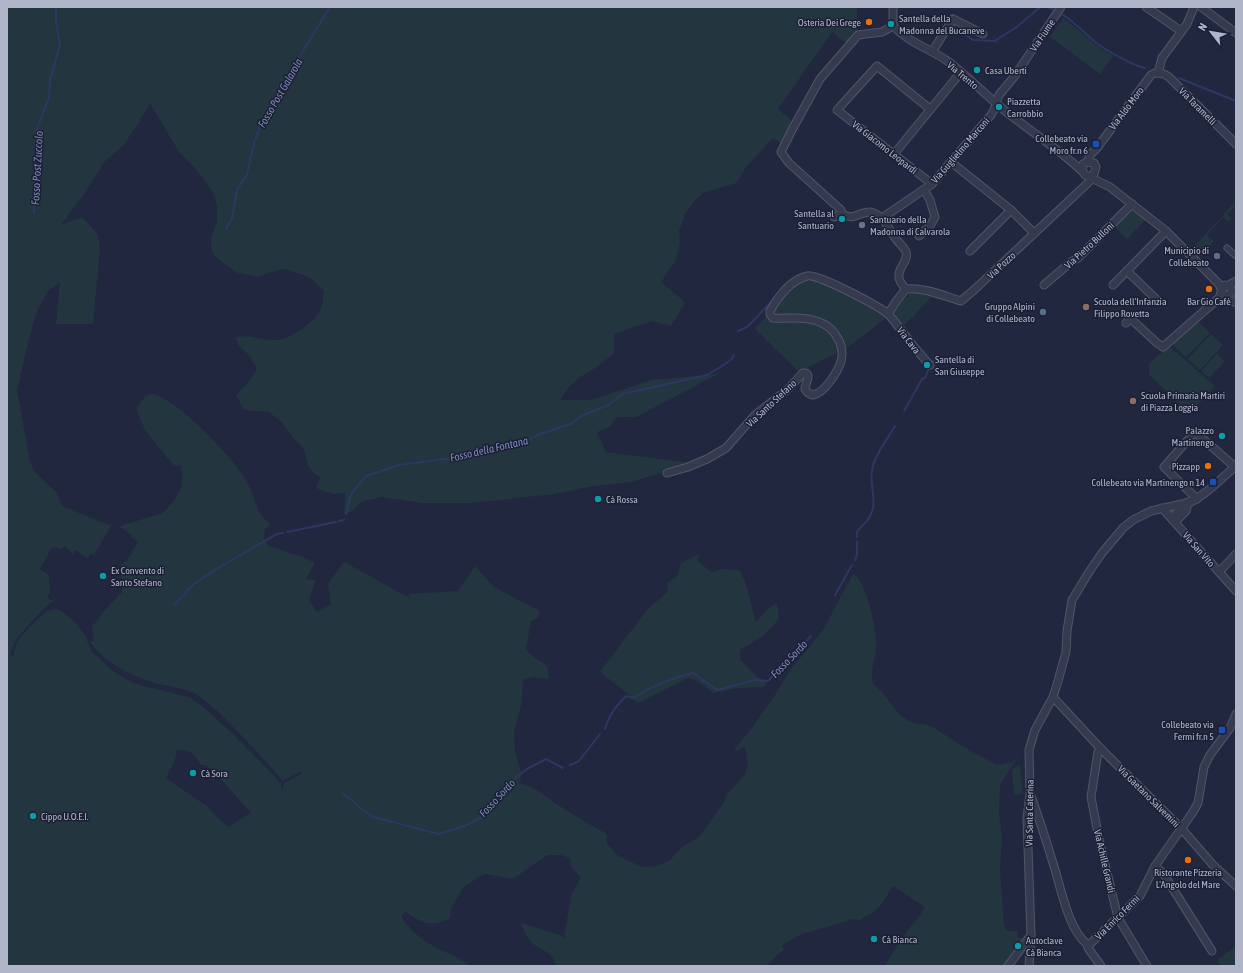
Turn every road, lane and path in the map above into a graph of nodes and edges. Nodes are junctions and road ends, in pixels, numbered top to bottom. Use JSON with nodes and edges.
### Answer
{"nodes":[{"id":1,"x":894,"y":7,"type":"edge"},
{"id":2,"x":1061,"y":7,"type":"edge"},
{"id":3,"x":1146,"y":7,"type":"edge"},
{"id":4,"x":1201,"y":7,"type":"edge"},
{"id":5,"x":1192,"y":9,"type":"edge"},
{"id":6,"x":894,"y":26,"type":"junction"},
{"id":7,"x":1181,"y":31,"type":"junction"},
{"id":8,"x":1236,"y":33,"type":"edge"},
{"id":9,"x":983,"y":34,"type":"dead end"},
{"id":10,"x":932,"y":52,"type":"junction"},
{"id":11,"x":961,"y":72,"type":"junction"},
{"id":12,"x":1158,"y":73,"type":"junction"},
{"id":13,"x":820,"y":79,"type":"junction"},
{"id":14,"x":812,"y":85,"type":"dead end"},
{"id":15,"x":994,"y":104,"type":"junction"},
{"id":16,"x":930,"y":109,"type":"junction"},
{"id":17,"x":1236,"y":144,"type":"edge"},
{"id":18,"x":1097,"y":148,"type":"junction"},
{"id":19,"x":894,"y":154,"type":"junction"},
{"id":20,"x":1068,"y":157,"type":"junction"},
{"id":21,"x":951,"y":162,"type":"junction"},
{"id":22,"x":1086,"y":162,"type":"junction"},
{"id":23,"x":1091,"y":172,"type":"junction"},
{"id":24,"x":932,"y":184,"type":"junction"},
{"id":25,"x":1110,"y":187,"type":"junction"},
{"id":26,"x":924,"y":190,"type":"junction"},
{"id":27,"x":1132,"y":204,"type":"junction"},
{"id":28,"x":1010,"y":210,"type":"junction"},
{"id":29,"x":842,"y":214,"type":"junction"},
{"id":30,"x":834,"y":217,"type":"dead end"},
{"id":31,"x":882,"y":218,"type":"junction"},
{"id":32,"x":1166,"y":231,"type":"junction"},
{"id":33,"x":1034,"y":233,"type":"junction"},
{"id":34,"x":919,"y":236,"type":"dead end"},
{"id":35,"x":1227,"y":248,"type":"dead end"},
{"id":36,"x":970,"y":252,"type":"dead end"},
{"id":37,"x":1236,"y":256,"type":"edge"},
{"id":38,"x":1128,"y":270,"type":"junction"},
{"id":39,"x":1235,"y":282,"type":"edge"},
{"id":40,"x":1113,"y":284,"type":"dead end"},
{"id":41,"x":1044,"y":285,"type":"dead end"},
{"id":42,"x":906,"y":289,"type":"junction"},
{"id":43,"x":1224,"y":291,"type":"junction"},
{"id":44,"x":1158,"y":301,"type":"dead end"},
{"id":45,"x":1235,"y":304,"type":"edge"},
{"id":46,"x":888,"y":314,"type":"junction"},
{"id":47,"x":1126,"y":323,"type":"dead end"},
{"id":48,"x":930,"y":366,"type":"dead end"},
{"id":49,"x":1233,"y":465,"type":"edge"},
{"id":50,"x":667,"y":473,"type":"dead end"},
{"id":51,"x":1197,"y":499,"type":"junction"},
{"id":52,"x":1188,"y":502,"type":"junction"},
{"id":53,"x":1162,"y":508,"type":"junction"},
{"id":54,"x":1173,"y":520,"type":"junction"},
{"id":55,"x":1236,"y":554,"type":"edge"},
{"id":56,"x":1219,"y":572,"type":"junction"},
{"id":57,"x":1236,"y":591,"type":"edge"},
{"id":58,"x":1053,"y":697,"type":"junction"},
{"id":59,"x":1062,"y":706,"type":"junction"},
{"id":60,"x":1046,"y":709,"type":"junction"},
{"id":61,"x":1234,"y":724,"type":"edge"},
{"id":62,"x":1101,"y":749,"type":"junction"},
{"id":63,"x":1030,"y":794,"type":"junction"},
{"id":64,"x":1181,"y":828,"type":"junction"},
{"id":65,"x":1155,"y":866,"type":"junction"},
{"id":66,"x":1236,"y":886,"type":"edge"},
{"id":67,"x":1118,"y":918,"type":"junction"},
{"id":68,"x":1031,"y":935,"type":"junction"},
{"id":69,"x":1087,"y":944,"type":"junction"},
{"id":70,"x":1212,"y":951,"type":"dead end"},
{"id":71,"x":1008,"y":966,"type":"edge"},
{"id":72,"x":1029,"y":966,"type":"edge"},
{"id":73,"x":1101,"y":966,"type":"edge"},
{"id":74,"x":1147,"y":966,"type":"edge"}],
"edges":[{"from":1,"to":6,"type":"street"},
{"from":2,"to":15,"type":"street","name":"Via Fiume"},
{"from":3,"to":7,"type":"street"},
{"from":4,"to":8,"type":"street"},
{"from":5,"to":7,"type":"street"},
{"from":6,"to":10,"type":"street","name":"Via Trento"},
{"from":6,"to":13,"type":"street"},
{"from":7,"to":12,"type":"street"},
{"from":9,"to":10,"type":"street"},
{"from":10,"to":11,"type":"street","name":"Via Trento"},
{"from":11,"to":15,"type":"street","name":"Via Trento"},
{"from":11,"to":16,"type":"street"},
{"from":12,"to":17,"type":"street","name":"Via Taramelli"},
{"from":12,"to":18,"type":"street","name":"Via Aldo Moro"},
{"from":13,"to":14,"type":"street"},
{"from":13,"to":29,"type":"street"},
{"from":15,"to":20,"type":"street"},
{"from":15,"to":21,"type":"street","name":"Via Guglielmo Marconi"},
{"from":16,"to":19,"type":"street"},
{"from":16,"to":19,"type":"street","name":"Via Giacomo Leopardi"},
{"from":18,"to":22,"type":"street","name":"Via Aldo Moro"},
{"from":18,"to":23,"type":"street","name":"Via Aldo Moro"},
{"from":19,"to":24,"type":"street","name":"Via Giacomo Leopardi"},
{"from":20,"to":22,"type":"street"},
{"from":20,"to":23,"type":"street"},
{"from":21,"to":24,"type":"street","name":"Via Guglielmo Marconi"},
{"from":21,"to":28,"type":"street"},
{"from":22,"to":23,"type":"street"},
{"from":22,"to":23,"type":"street","name":"Via Aldo Moro"},
{"from":23,"to":25,"type":"street"},
{"from":23,"to":25,"type":"street"},
{"from":23,"to":33,"type":"street","name":"Via Pozzo"},
{"from":24,"to":26,"type":"street","name":"Via Guglielmo Marconi"},
{"from":25,"to":27,"type":"street"},
{"from":26,"to":31,"type":"street","name":"Via Guglielmo Marconi"},
{"from":26,"to":34,"type":"street"},
{"from":27,"to":32,"type":"street"},
{"from":27,"to":41,"type":"street","name":"Via Pietro Bulloni"},
{"from":28,"to":33,"type":"street"},
{"from":28,"to":36,"type":"street"},
{"from":29,"to":30,"type":"street"},
{"from":29,"to":31,"type":"street"},
{"from":31,"to":42,"type":"street"},
{"from":32,"to":38,"type":"street"},
{"from":32,"to":43,"type":"street"},
{"from":33,"to":42,"type":"street","name":"Via Pozzo"},
{"from":35,"to":37,"type":"street"},
{"from":38,"to":40,"type":"street"},
{"from":38,"to":44,"type":"street"},
{"from":39,"to":43,"type":"street"},
{"from":42,"to":46,"type":"street"},
{"from":43,"to":45,"type":"street"},
{"from":43,"to":47,"type":"street"},
{"from":46,"to":48,"type":"street","name":"Via Cava"},
{"from":46,"to":50,"type":"street","name":"Via Santo Stefano"},
{"from":49,"to":51,"type":"street","name":"Via Santa Caterina"},
{"from":49,"to":51,"type":"street"},
{"from":51,"to":52,"type":"street","name":"Via Santa Caterina"},
{"from":52,"to":53,"type":"street","name":"Via Santa Caterina"},
{"from":52,"to":54,"type":"street"},
{"from":53,"to":54,"type":"street","name":"Via San Vito"},
{"from":53,"to":58,"type":"street","name":"Via Santa Caterina"},
{"from":54,"to":56,"type":"street","name":"Via San Vito"},
{"from":55,"to":56,"type":"street"},
{"from":56,"to":57,"type":"street","name":"Via San Vito"},
{"from":58,"to":59,"type":"street","name":"Via Gaetano Salvemini"},
{"from":58,"to":60,"type":"street","name":"Via Santa Caterina"},
{"from":59,"to":60,"type":"street"},
{"from":59,"to":62,"type":"street","name":"Via Gaetano Salvemini"},
{"from":60,"to":63,"type":"street","name":"Via Santa Caterina"},
{"from":61,"to":64,"type":"street","name":"Via Enrico Fermi"},
{"from":62,"to":64,"type":"street","name":"Via Gaetano Salvemini"},
{"from":62,"to":67,"type":"street","name":"Via Achille Grandi"},
{"from":63,"to":68,"type":"street","name":"Via Santa Caterina"},
{"from":63,"to":69,"type":"street"},
{"from":64,"to":65,"type":"street","name":"Via Enrico Fermi"},
{"from":64,"to":66,"type":"street","name":"Via Gaetano Salvemini"},
{"from":65,"to":67,"type":"street","name":"Via Enrico Fermi"},
{"from":65,"to":70,"type":"street"},
{"from":67,"to":69,"type":"street","name":"Via Enrico Fermi"},
{"from":67,"to":74,"type":"street","name":"Via Achille Grandi"},
{"from":68,"to":71,"type":"street"},
{"from":68,"to":72,"type":"street","name":"Via Santa Caterina"},
{"from":69,"to":73,"type":"street"}]}
